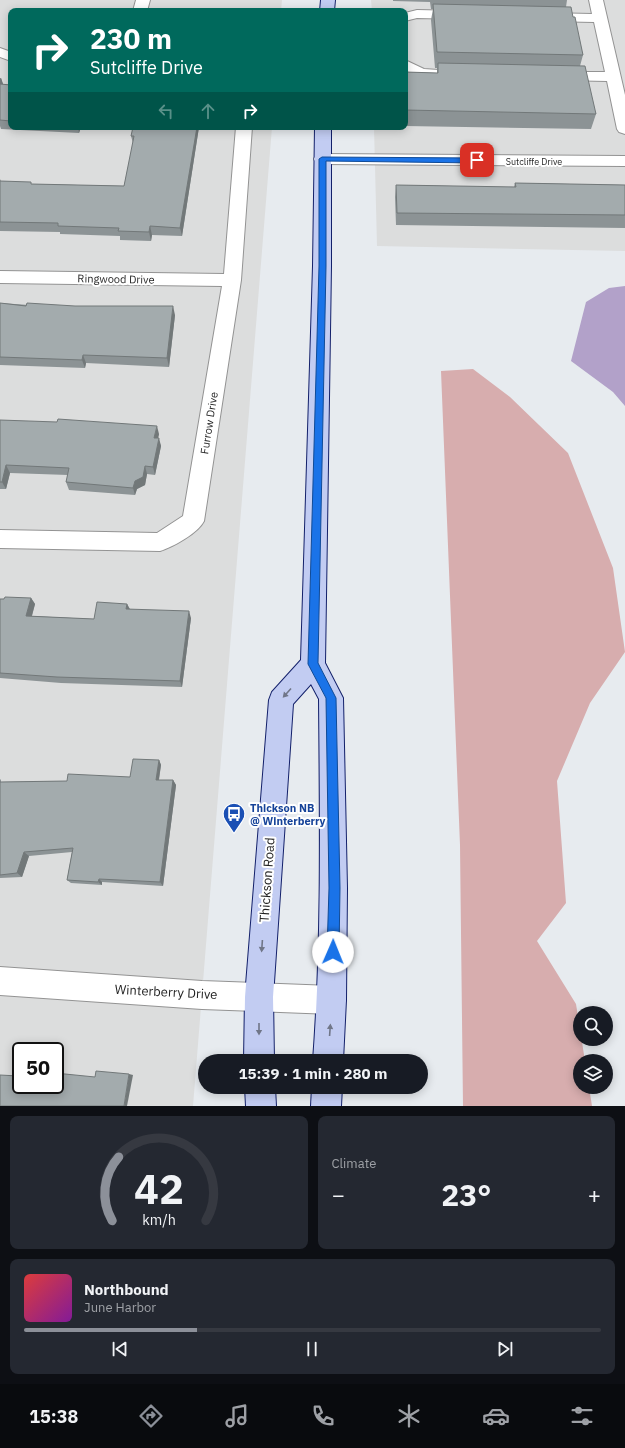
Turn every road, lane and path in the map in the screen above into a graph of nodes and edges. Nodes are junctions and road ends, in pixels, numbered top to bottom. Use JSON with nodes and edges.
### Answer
{"nodes":[{"id":1,"x":596,"y":0,"type":"edge"},
{"id":2,"x":478,"y":15,"type":"edge"},
{"id":3,"x":408,"y":16,"type":"edge"},
{"id":4,"x":532,"y":16,"type":"edge"},
{"id":5,"x":601,"y":18,"type":"junction"},
{"id":6,"x":408,"y":66,"type":"edge"},
{"id":7,"x":459,"y":74,"type":"edge"},
{"id":8,"x":544,"y":76,"type":"edge"},
{"id":9,"x":614,"y":77,"type":"junction"},
{"id":10,"x":625,"y":129,"type":"edge"},
{"id":11,"x":244,"y":130,"type":"edge"},
{"id":12,"x":324,"y":130,"type":"edge"},
{"id":13,"x":322,"y":159,"type":"junction"},
{"id":14,"x":625,"y":161,"type":"edge"},
{"id":15,"x":0,"y":277,"type":"edge"},
{"id":16,"x":232,"y":280,"type":"junction"},
{"id":17,"x":0,"y":539,"type":"edge"},
{"id":18,"x":313,"y":664,"type":"junction"},
{"id":19,"x":0,"y":981,"type":"edge"},
{"id":20,"x":259,"y":997,"type":"junction"},
{"id":21,"x":332,"y":1000,"type":"junction"},
{"id":22,"x":259,"y":1054,"type":"edge"},
{"id":23,"x":328,"y":1054,"type":"edge"},
{"id":24,"x":260,"y":1094,"type":"edge"},
{"id":25,"x":327,"y":1094,"type":"edge"},
{"id":26,"x":261,"y":1106,"type":"edge"},
{"id":27,"x":326,"y":1106,"type":"edge"}],
"edges":[{"from":1,"to":5,"type":"street"},
{"from":2,"to":3,"type":"street"},
{"from":4,"to":5,"type":"street"},
{"from":5,"to":9,"type":"street"},
{"from":6,"to":7,"type":"street"},
{"from":8,"to":9,"type":"street"},
{"from":9,"to":10,"type":"street"},
{"from":11,"to":16,"type":"street","name":"Furrow Drive"},
{"from":12,"to":13,"type":"main road"},
{"from":13,"to":14,"type":"street","name":"Sutcliffe Drive"},
{"from":13,"to":18,"type":"main road"},
{"from":15,"to":16,"type":"street","name":"Ringwood Drive"},
{"from":16,"to":17,"type":"street","name":"Furrow Drive"},
{"from":18,"to":20,"type":"main road","name":"Thickson Road","one_way":true},
{"from":18,"to":21,"type":"main road"},
{"from":19,"to":20,"type":"street","name":"Winterberry Drive"},
{"from":20,"to":21,"type":"street","name":"Winterberry Drive"},
{"from":20,"to":22,"type":"main road","name":"Thickson Road","one_way":true},
{"from":23,"to":21,"type":"main road","one_way":true},
{"from":24,"to":26,"type":"main road"},
{"from":25,"to":27,"type":"main road"}]}
